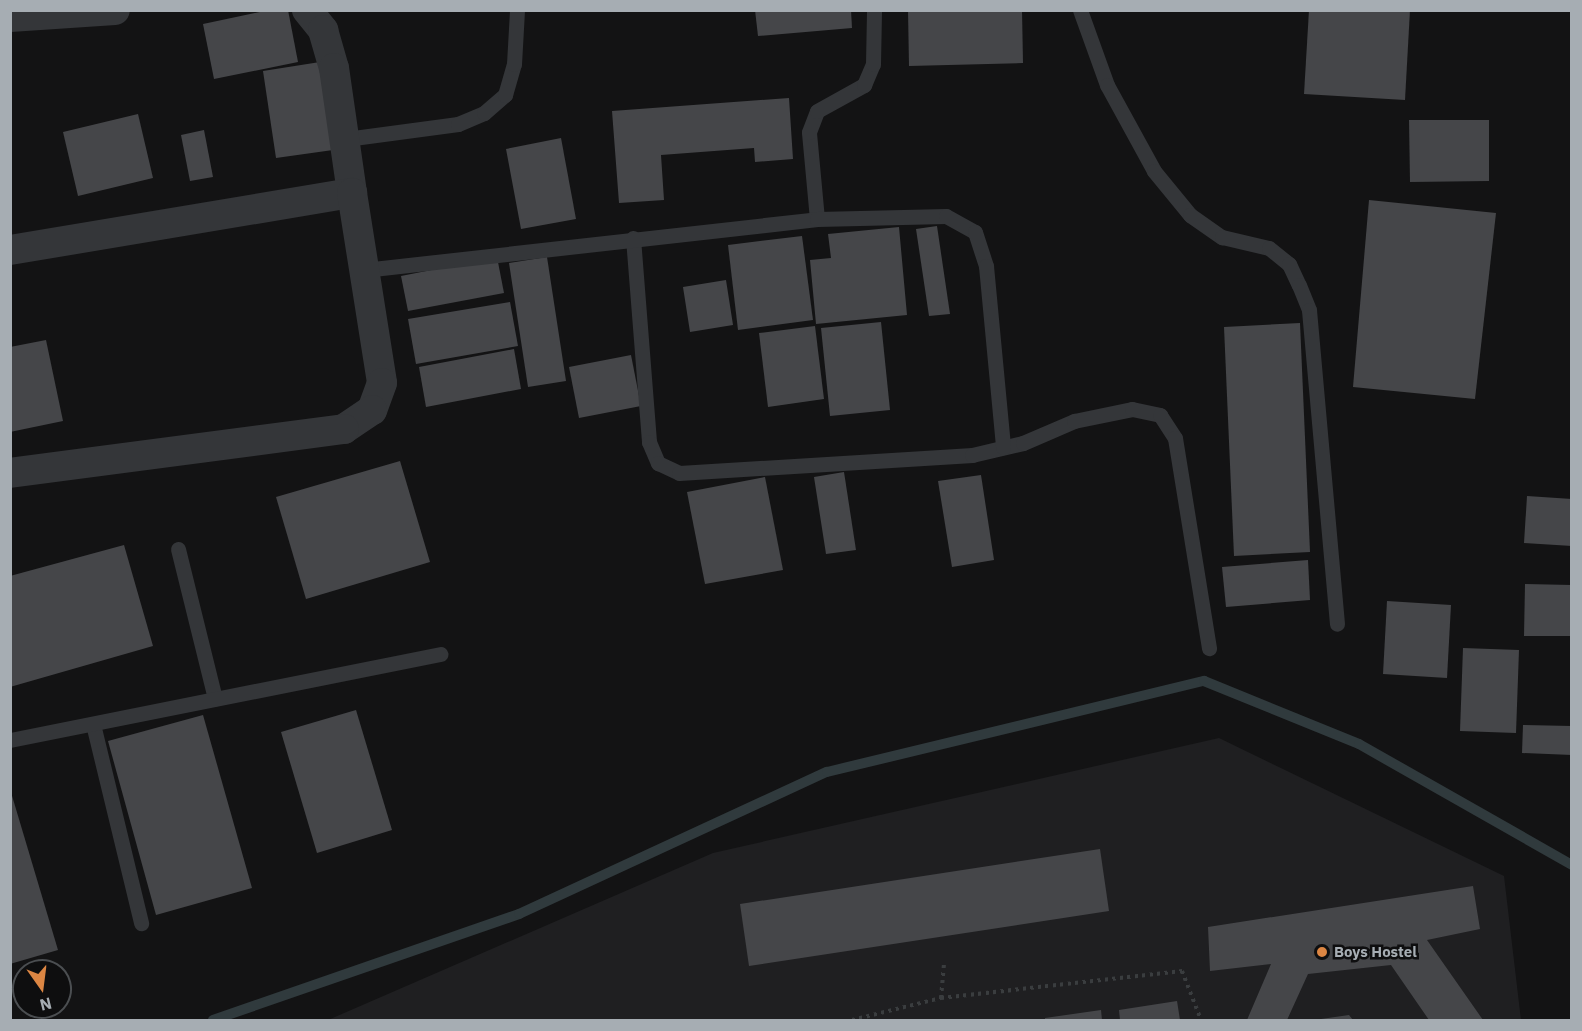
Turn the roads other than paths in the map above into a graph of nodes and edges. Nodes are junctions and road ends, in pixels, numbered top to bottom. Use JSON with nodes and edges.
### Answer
{"nodes":[{"id":1,"x":115,"y":10,"type":"edge"},
{"id":2,"x":308,"y":10,"type":"edge"},
{"id":3,"x":517,"y":10,"type":"edge"},
{"id":4,"x":874,"y":10,"type":"edge"},
{"id":5,"x":1080,"y":10,"type":"edge"},
{"id":6,"x":10,"y":17,"type":"edge"},
{"id":7,"x":346,"y":140,"type":"junction"},
{"id":8,"x":352,"y":193,"type":"junction"},
{"id":9,"x":818,"y":219,"type":"junction"},
{"id":10,"x":633,"y":238,"type":"junction"},
{"id":11,"x":10,"y":250,"type":"edge"},
{"id":12,"x":364,"y":270,"type":"junction"},
{"id":13,"x":1003,"y":447,"type":"junction"},
{"id":14,"x":10,"y":473,"type":"edge"},
{"id":15,"x":178,"y":549,"type":"dead end"},
{"id":16,"x":1337,"y":624,"type":"dead end"},
{"id":17,"x":1209,"y":648,"type":"dead end"},
{"id":18,"x":440,"y":654,"type":"dead end"},
{"id":19,"x":215,"y":699,"type":"junction"},
{"id":20,"x":93,"y":724,"type":"junction"},
{"id":21,"x":10,"y":740,"type":"edge"},
{"id":22,"x":141,"y":923,"type":"dead end"}],
"edges":[{"from":1,"to":6,"type":"street"},
{"from":2,"to":7,"type":"street"},
{"from":3,"to":7,"type":"lane"},
{"from":4,"to":9,"type":"lane"},
{"from":5,"to":16,"type":"lane"},
{"from":7,"to":8,"type":"street"},
{"from":8,"to":11,"type":"street"},
{"from":8,"to":12,"type":"street"},
{"from":9,"to":10,"type":"lane"},
{"from":9,"to":13,"type":"lane"},
{"from":10,"to":12,"type":"lane"},
{"from":10,"to":13,"type":"lane"},
{"from":12,"to":14,"type":"street"},
{"from":13,"to":17,"type":"lane"},
{"from":15,"to":19,"type":"lane"},
{"from":18,"to":19,"type":"lane"},
{"from":19,"to":20,"type":"lane"},
{"from":20,"to":21,"type":"lane"},
{"from":20,"to":22,"type":"lane"}]}
